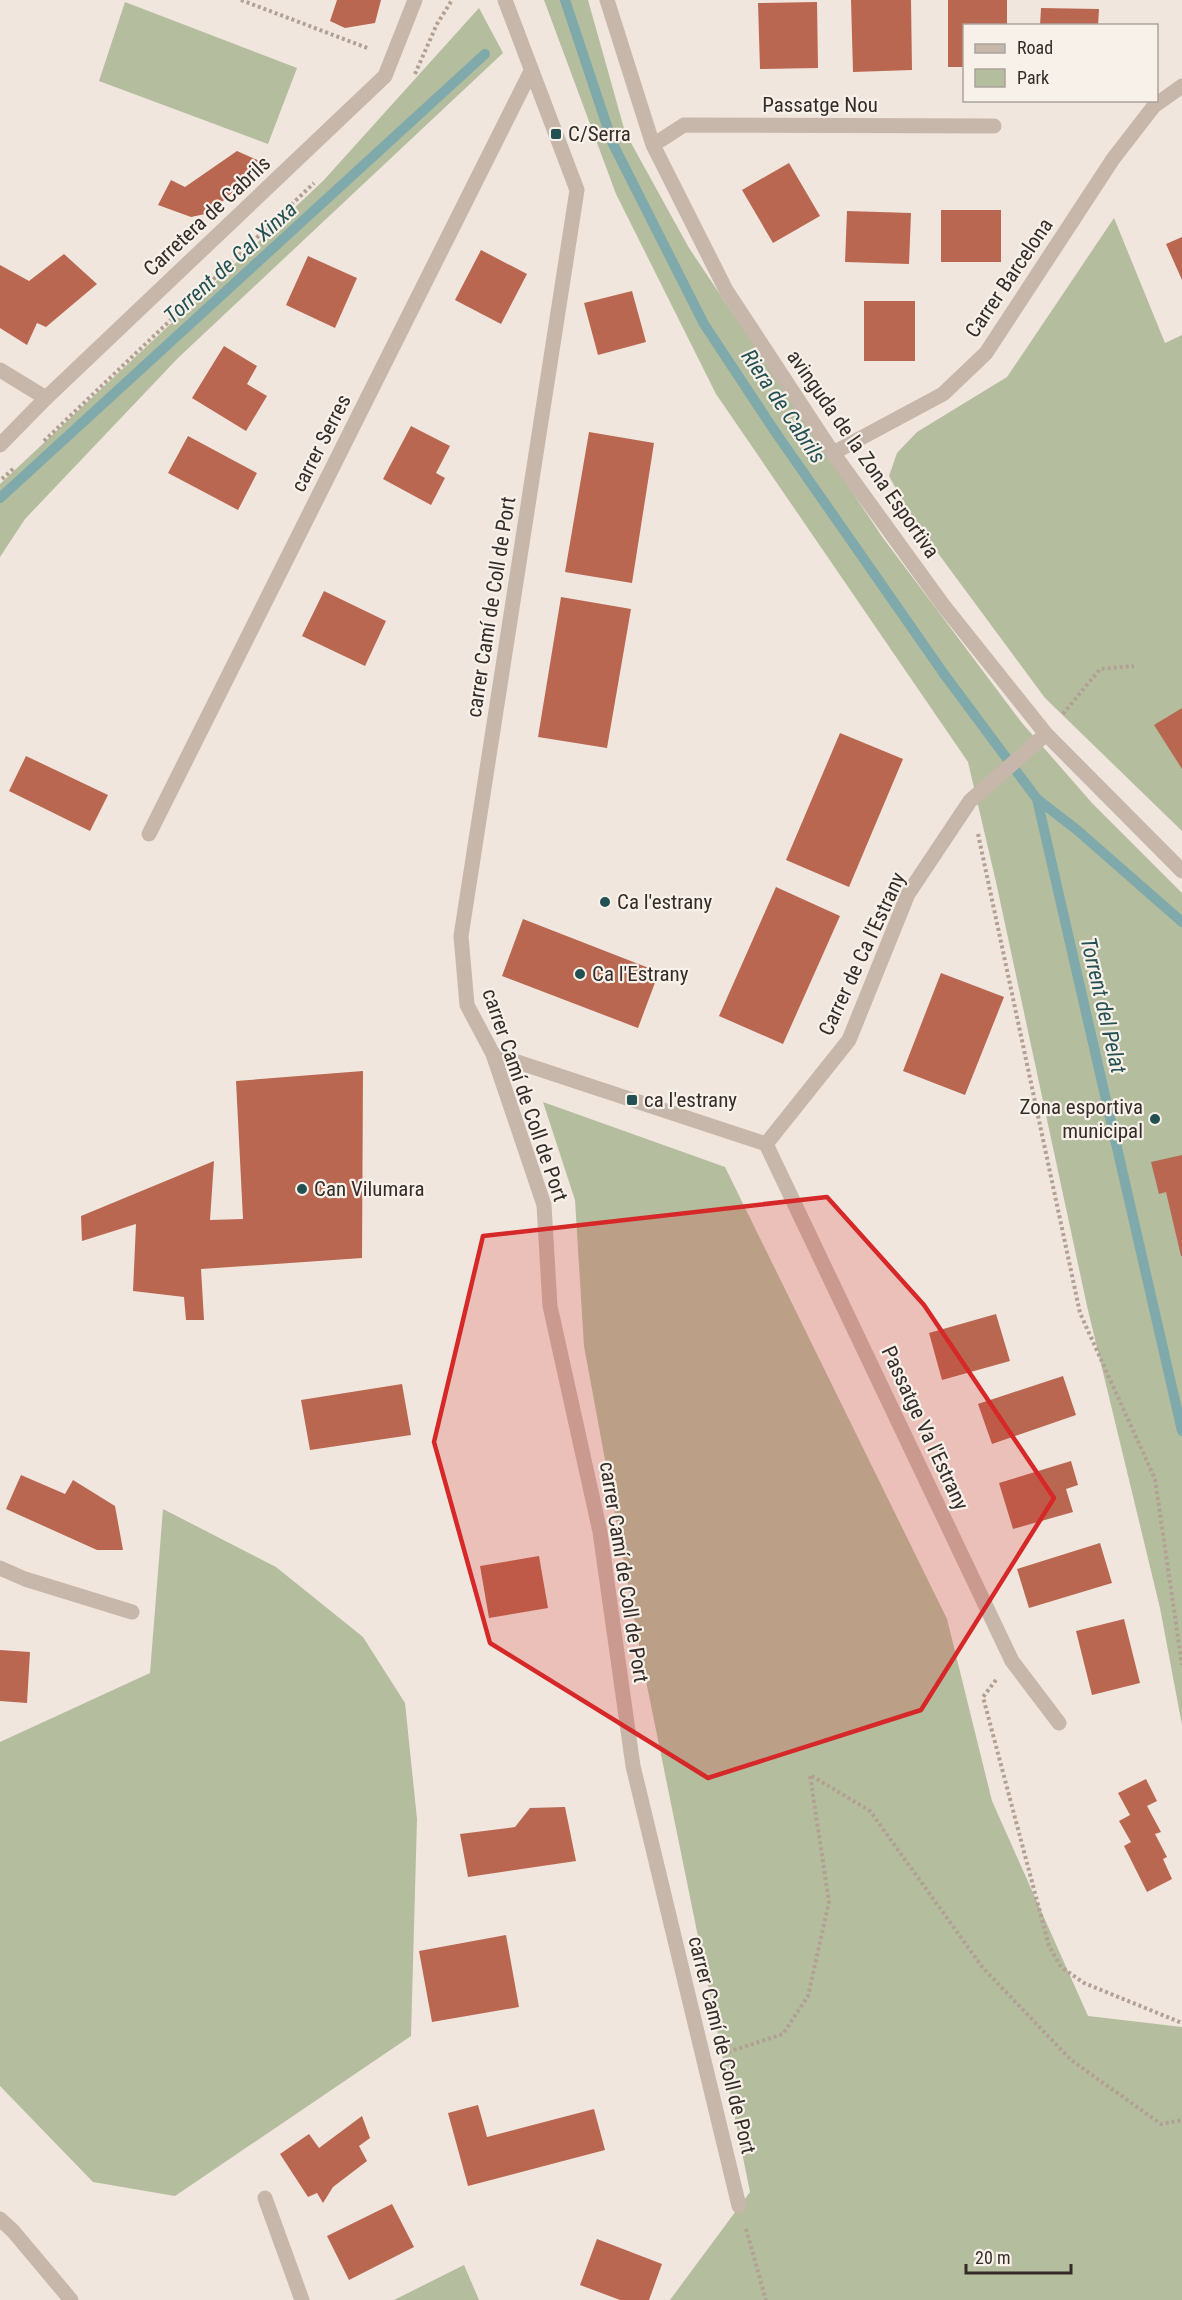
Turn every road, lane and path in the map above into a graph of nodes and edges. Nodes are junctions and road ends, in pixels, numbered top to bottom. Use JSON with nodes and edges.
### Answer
{"nodes":[{"id":1,"x":241,"y":0,"type":"edge"},
{"id":2,"x":414,"y":0,"type":"edge"},
{"id":3,"x":505,"y":0,"type":"edge"},
{"id":4,"x":607,"y":0,"type":"edge"},
{"id":5,"x":392,"y":58,"type":"junction"},
{"id":6,"x":531,"y":71,"type":"junction"},
{"id":7,"x":1182,"y":86,"type":"edge"},
{"id":8,"x":994,"y":126,"type":"dead end"},
{"id":9,"x":653,"y":145,"type":"junction"},
{"id":10,"x":0,"y":370,"type":"edge"},
{"id":11,"x":46,"y":398,"type":"junction"},
{"id":12,"x":0,"y":445,"type":"edge"},
{"id":13,"x":833,"y":453,"type":"junction"},
{"id":14,"x":1134,"y":666,"type":"dead end"},
{"id":15,"x":1046,"y":734,"type":"junction"},
{"id":16,"x":970,"y":801,"type":"junction"},
{"id":17,"x":149,"y":834,"type":"dead end"},
{"id":18,"x":1182,"y":871,"type":"edge"},
{"id":19,"x":493,"y":1054,"type":"junction"},
{"id":20,"x":766,"y":1144,"type":"junction"},
{"id":21,"x":0,"y":1568,"type":"edge"},
{"id":22,"x":132,"y":1612,"type":"dead end"},
{"id":23,"x":1012,"y":1661,"type":"junction"},
{"id":24,"x":1182,"y":1665,"type":"edge"},
{"id":25,"x":1059,"y":1723,"type":"dead end"},
{"id":26,"x":1182,"y":2024,"type":"edge"},
{"id":27,"x":704,"y":2059,"type":"junction"},
{"id":28,"x":1182,"y":2120,"type":"edge"},
{"id":29,"x":265,"y":2198,"type":"dead end"},
{"id":30,"x":740,"y":2206,"type":"joint"},
{"id":31,"x":0,"y":2219,"type":"edge"},
{"id":32,"x":70,"y":2300,"type":"edge"},
{"id":33,"x":302,"y":2300,"type":"edge"},
{"id":34,"x":766,"y":2300,"type":"edge"}],
"edges":[{"from":1,"to":5,"type":"path"},
{"from":2,"to":5,"type":"street","name":"Carretera de Cabrils"},
{"from":3,"to":6,"type":"street","name":"carrer Camí de Coll de Port"},
{"from":4,"to":9,"type":"street","name":"avinguda de la Zona Esportiva"},
{"from":5,"to":11,"type":"street","name":"Carretera de Cabrils"},
{"from":6,"to":17,"type":"street","name":"carrer Serres"},
{"from":6,"to":19,"type":"street","name":"carrer Camí de Coll de Port"},
{"from":7,"to":13,"type":"street","name":"Carrer Barcelona"},
{"from":8,"to":9,"type":"street","name":"Passatge Nou"},
{"from":9,"to":13,"type":"street","name":"avinguda de la Zona Esportiva"},
{"from":10,"to":11,"type":"street"},
{"from":11,"to":12,"type":"street","name":"Carretera de Cabrils"},
{"from":13,"to":15,"type":"street","name":"avinguda de la Zona Esportiva"},
{"from":14,"to":15,"type":"path"},
{"from":15,"to":16,"type":"street","name":"Carrer de Ca l'Estrany"},
{"from":15,"to":18,"type":"street","name":"avinguda de la Zona Esportiva"},
{"from":16,"to":20,"type":"street","name":"Carrer de Ca l'Estrany"},
{"from":16,"to":24,"type":"path"},
{"from":19,"to":20,"type":"street"},
{"from":19,"to":27,"type":"street","name":"carrer Camí de Coll de Port"},
{"from":20,"to":23,"type":"street","name":"Passatge Va l'Estrany"},
{"from":21,"to":22,"type":"street"},
{"from":23,"to":25,"type":"street","name":"Passatge Va l'Estrany"},
{"from":23,"to":26,"type":"path"},
{"from":27,"to":28,"type":"path"},
{"from":27,"to":30,"type":"street","name":"carrer Camí de Coll de Port"},
{"from":29,"to":33,"type":"street"},
{"from":30,"to":34,"type":"path"},
{"from":31,"to":32,"type":"street"}]}
